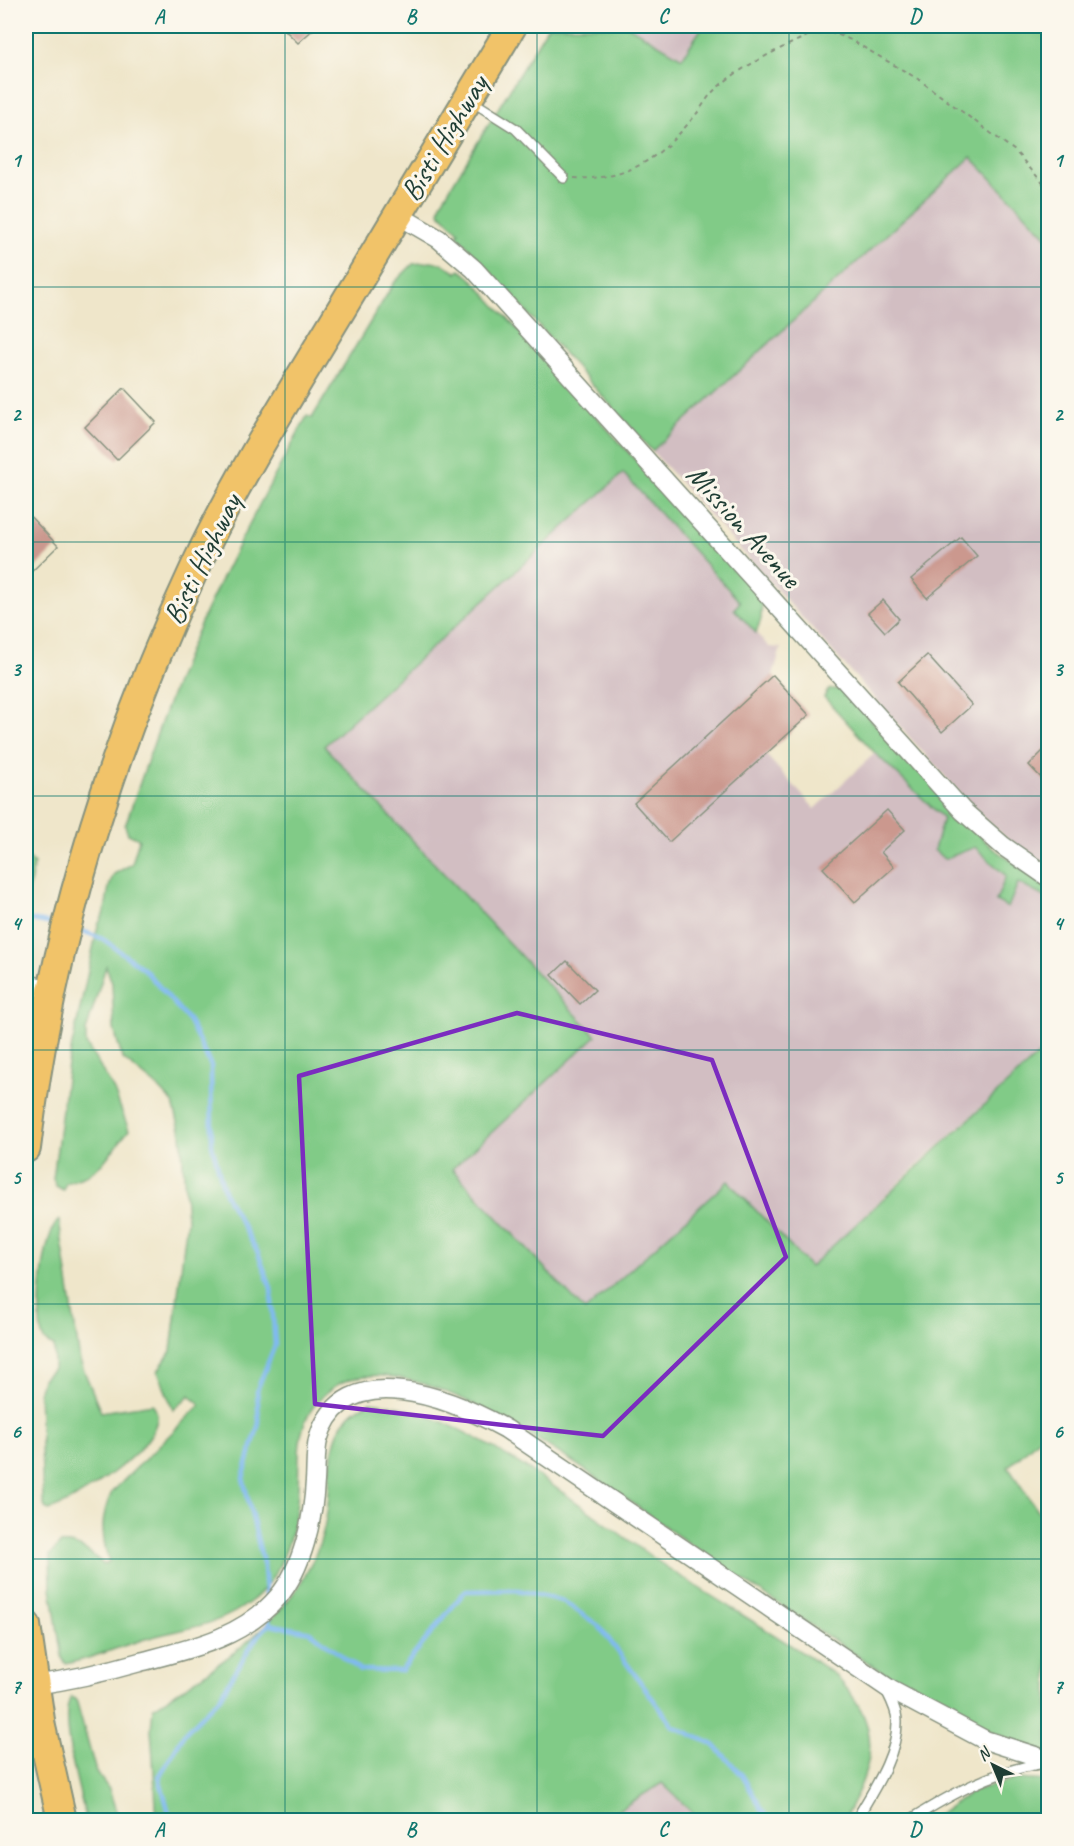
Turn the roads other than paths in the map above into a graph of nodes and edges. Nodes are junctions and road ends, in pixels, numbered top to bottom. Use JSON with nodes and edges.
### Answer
{"nodes":[{"id":1,"x":512,"y":26,"type":"edge"},
{"id":2,"x":468,"y":99,"type":"junction"},
{"id":3,"x":564,"y":178,"type":"road end"},
{"id":4,"x":398,"y":214,"type":"junction"},
{"id":5,"x":1048,"y":877,"type":"edge"},
{"id":6,"x":39,"y":987,"type":"edge"},
{"id":7,"x":26,"y":1148,"type":"edge"},
{"id":8,"x":26,"y":1626,"type":"edge"},
{"id":9,"x":34,"y":1685,"type":"junction"},
{"id":10,"x":884,"y":1686,"type":"junction"},
{"id":11,"x":1048,"y":1761,"type":"edge"},
{"id":12,"x":62,"y":1821,"type":"edge"},
{"id":13,"x":856,"y":1821,"type":"edge"},
{"id":14,"x":910,"y":1821,"type":"edge"}],
"edges":[{"from":1,"to":2,"type":"main road","name":"Bisti Highway"},
{"from":2,"to":3,"type":"lane"},
{"from":2,"to":4,"type":"main road","name":"Bisti Highway"},
{"from":4,"to":5,"type":"street","name":"Mission Avenue"},
{"from":4,"to":6,"type":"main road","name":"Bisti Highway"},
{"from":6,"to":7,"type":"main road","name":"Bisti Highway"},
{"from":8,"to":9,"type":"main road"},
{"from":9,"to":10,"type":"street"},
{"from":9,"to":12,"type":"main road"},
{"from":10,"to":11,"type":"street"},
{"from":10,"to":13,"type":"lane"},
{"from":11,"to":14,"type":"lane"}]}
